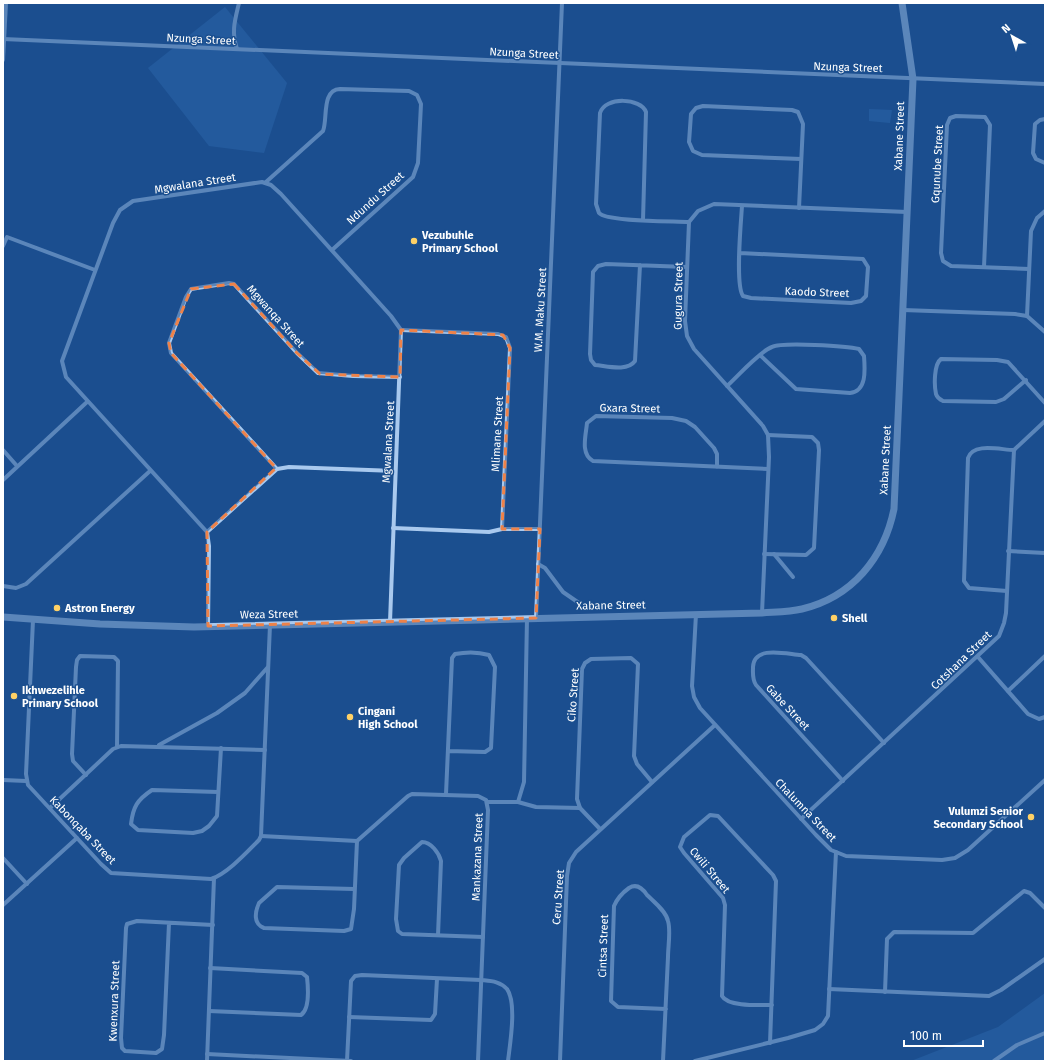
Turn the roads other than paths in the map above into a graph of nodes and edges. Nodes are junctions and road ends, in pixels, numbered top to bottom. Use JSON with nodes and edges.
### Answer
{"nodes":[{"id":1,"x":6,"y":3,"type":"edge"},
{"id":2,"x":239,"y":3,"type":"edge"},
{"id":3,"x":562,"y":3,"type":"edge"},
{"id":4,"x":902,"y":3,"type":"edge"},
{"id":5,"x":4,"y":39,"type":"edge"},
{"id":6,"x":237,"y":49,"type":"junction"},
{"id":7,"x":3,"y":60,"type":"edge"},
{"id":8,"x":559,"y":63,"type":"junction"},
{"id":9,"x":913,"y":79,"type":"junction"},
{"id":10,"x":1045,"y":84,"type":"edge"},
{"id":11,"x":1045,"y":119,"type":"edge"},
{"id":12,"x":801,"y":159,"type":"junction"},
{"id":13,"x":1045,"y":163,"type":"edge"},
{"id":14,"x":266,"y":182,"type":"junction"},
{"id":15,"x":742,"y":206,"type":"junction"},
{"id":16,"x":799,"y":208,"type":"junction"},
{"id":17,"x":907,"y":212,"type":"junction"},
{"id":18,"x":1045,"y":212,"type":"edge"},
{"id":19,"x":643,"y":220,"type":"junction"},
{"id":20,"x":689,"y":222,"type":"junction"},
{"id":21,"x":3,"y":246,"type":"edge"},
{"id":22,"x":332,"y":250,"type":"junction"},
{"id":23,"x":740,"y":253,"type":"junction"},
{"id":24,"x":640,"y":265,"type":"junction"},
{"id":25,"x":687,"y":267,"type":"junction"},
{"id":26,"x":984,"y":267,"type":"junction"},
{"id":27,"x":1029,"y":269,"type":"junction"},
{"id":28,"x":94,"y":270,"type":"junction"},
{"id":29,"x":903,"y":310,"type":"junction"},
{"id":30,"x":1027,"y":316,"type":"junction"},
{"id":31,"x":402,"y":330,"type":"junction"},
{"id":32,"x":1045,"y":332,"type":"edge"},
{"id":33,"x":760,"y":355,"type":"junction"},
{"id":34,"x":400,"y":377,"type":"junction"},
{"id":35,"x":1026,"y":380,"type":"junction"},
{"id":36,"x":727,"y":386,"type":"junction"},
{"id":37,"x":88,"y":402,"type":"junction"},
{"id":38,"x":1045,"y":403,"type":"edge"},
{"id":39,"x":1045,"y":421,"type":"edge"},
{"id":40,"x":768,"y":435,"type":"junction"},
{"id":41,"x":3,"y":450,"type":"edge"},
{"id":42,"x":1014,"y":450,"type":"junction"},
{"id":43,"x":18,"y":466,"type":"junction"},
{"id":44,"x":717,"y":467,"type":"junction"},
{"id":45,"x":277,"y":468,"type":"junction"},
{"id":46,"x":768,"y":469,"type":"junction"},
{"id":47,"x":150,"y":471,"type":"junction"},
{"id":48,"x":396,"y":471,"type":"junction"},
{"id":49,"x":3,"y":480,"type":"edge"},
{"id":50,"x":394,"y":528,"type":"junction"},
{"id":51,"x":502,"y":529,"type":"junction"},
{"id":52,"x":540,"y":529,"type":"junction"},
{"id":53,"x":206,"y":532,"type":"junction"},
{"id":54,"x":1008,"y":551,"type":"junction"},
{"id":55,"x":1045,"y":553,"type":"edge"},
{"id":56,"x":764,"y":554,"type":"junction"},
{"id":57,"x":774,"y":554,"type":"junction"},
{"id":58,"x":538,"y":564,"type":"junction"},
{"id":59,"x":793,"y":577,"type":"dead end"},
{"id":60,"x":3,"y":586,"type":"edge"},
{"id":61,"x":1007,"y":591,"type":"junction"},
{"id":62,"x":579,"y":603,"type":"dead end"},
{"id":63,"x":762,"y":613,"type":"junction"},
{"id":64,"x":696,"y":614,"type":"junction"},
{"id":65,"x":3,"y":617,"type":"edge"},
{"id":66,"x":527,"y":618,"type":"junction"},
{"id":67,"x":536,"y":618,"type":"junction"},
{"id":68,"x":33,"y":620,"type":"junction"},
{"id":69,"x":390,"y":622,"type":"junction"},
{"id":70,"x":208,"y":626,"type":"junction"},
{"id":71,"x":270,"y":626,"type":"junction"},
{"id":72,"x":1045,"y":656,"type":"edge"},
{"id":73,"x":978,"y":657,"type":"junction"},
{"id":74,"x":269,"y":666,"type":"junction"},
{"id":75,"x":1008,"y":691,"type":"junction"},
{"id":76,"x":1045,"y":717,"type":"edge"},
{"id":77,"x":715,"y":725,"type":"junction"},
{"id":78,"x":884,"y":743,"type":"junction"},
{"id":79,"x":159,"y":746,"type":"junction"},
{"id":80,"x":117,"y":747,"type":"junction"},
{"id":81,"x":221,"y":748,"type":"junction"},
{"id":82,"x":265,"y":750,"type":"junction"},
{"id":83,"x":448,"y":752,"type":"junction"},
{"id":84,"x":86,"y":775,"type":"junction"},
{"id":85,"x":3,"y":780,"type":"edge"},
{"id":86,"x":843,"y":780,"type":"junction"},
{"id":87,"x":1045,"y":780,"type":"edge"},
{"id":88,"x":26,"y":781,"type":"junction"},
{"id":89,"x":652,"y":782,"type":"junction"},
{"id":90,"x":218,"y":792,"type":"junction"},
{"id":91,"x":446,"y":794,"type":"junction"},
{"id":92,"x":487,"y":802,"type":"junction"},
{"id":93,"x":518,"y":802,"type":"junction"},
{"id":94,"x":50,"y":808,"type":"junction"},
{"id":95,"x":580,"y":808,"type":"junction"},
{"id":96,"x":801,"y":820,"type":"junction"},
{"id":97,"x":600,"y":829,"type":"junction"},
{"id":98,"x":261,"y":836,"type":"junction"},
{"id":99,"x":77,"y":838,"type":"junction"},
{"id":100,"x":357,"y":841,"type":"junction"},
{"id":101,"x":836,"y":852,"type":"junction"},
{"id":102,"x":3,"y":858,"type":"edge"},
{"id":103,"x":214,"y":878,"type":"junction"},
{"id":104,"x":27,"y":884,"type":"junction"},
{"id":105,"x":354,"y":889,"type":"junction"},
{"id":106,"x":3,"y":905,"type":"edge"},
{"id":107,"x":1045,"y":908,"type":"edge"},
{"id":108,"x":169,"y":923,"type":"junction"},
{"id":109,"x":213,"y":925,"type":"junction"},
{"id":110,"x":438,"y":935,"type":"junction"},
{"id":111,"x":483,"y":937,"type":"junction"},
{"id":112,"x":1045,"y":959,"type":"edge"},
{"id":113,"x":210,"y":968,"type":"junction"},
{"id":114,"x":437,"y":979,"type":"junction"},
{"id":115,"x":481,"y":980,"type":"junction"},
{"id":116,"x":829,"y":989,"type":"junction"},
{"id":117,"x":885,"y":992,"type":"junction"},
{"id":118,"x":772,"y":1005,"type":"junction"},
{"id":119,"x":666,"y":1009,"type":"junction"},
{"id":120,"x":209,"y":1011,"type":"junction"},
{"id":121,"x":349,"y":1017,"type":"junction"},
{"id":122,"x":1045,"y":1033,"type":"edge"},
{"id":123,"x":770,"y":1043,"type":"junction"},
{"id":124,"x":207,"y":1054,"type":"junction"},
{"id":125,"x":207,"y":1061,"type":"edge"},
{"id":126,"x":347,"y":1061,"type":"edge"},
{"id":127,"x":351,"y":1061,"type":"edge"},
{"id":128,"x":478,"y":1061,"type":"edge"},
{"id":129,"x":508,"y":1061,"type":"edge"},
{"id":130,"x":560,"y":1061,"type":"edge"},
{"id":131,"x":663,"y":1061,"type":"edge"},
{"id":132,"x":695,"y":1061,"type":"edge"},
{"id":133,"x":994,"y":1061,"type":"edge"}],
"edges":[{"from":1,"to":5,"type":"street"},
{"from":2,"to":6,"type":"street"},
{"from":3,"to":8,"type":"street","name":"W.M. Maku Street"},
{"from":4,"to":9,"type":"street","name":"Xabane Street"},
{"from":5,"to":6,"type":"street","name":"Nzunga Street"},
{"from":5,"to":7,"type":"street"},
{"from":6,"to":8,"type":"street","name":"Nzunga Street"},
{"from":8,"to":9,"type":"street","name":"Nzunga Street"},
{"from":8,"to":52,"type":"street","name":"W.M. Maku Street"},
{"from":9,"to":10,"type":"street","name":"Nzunga Street"},
{"from":9,"to":17,"type":"street","name":"Xabane Street"},
{"from":11,"to":13,"type":"street"},
{"from":12,"to":12,"type":"street"},
{"from":12,"to":16,"type":"street"},
{"from":14,"to":22,"type":"street"},
{"from":14,"to":22,"type":"street","name":"Ndundu Street"},
{"from":14,"to":28,"type":"street","name":"Mgwalana Street"},
{"from":15,"to":16,"type":"street"},
{"from":15,"to":20,"type":"street"},
{"from":15,"to":23,"type":"street","name":"Kaodo Street"},
{"from":16,"to":17,"type":"street"},
{"from":17,"to":29,"type":"street","name":"Xabane Street"},
{"from":18,"to":27,"type":"street"},
{"from":19,"to":19,"type":"street"},
{"from":19,"to":20,"type":"street"},
{"from":20,"to":25,"type":"street","name":"Gugura Street"},
{"from":21,"to":28,"type":"street"},
{"from":22,"to":31,"type":"street"},
{"from":23,"to":23,"type":"street","name":"Kaodo Street"},
{"from":24,"to":24,"type":"street"},
{"from":24,"to":25,"type":"street"},
{"from":25,"to":36,"type":"street","name":"Gugura Street"},
{"from":26,"to":26,"type":"street","name":"Gqunube Street"},
{"from":26,"to":27,"type":"street","name":"Gqunube Street"},
{"from":27,"to":30,"type":"street"},
{"from":28,"to":37,"type":"street","name":"Mgwalana Street"},
{"from":29,"to":30,"type":"street"},
{"from":29,"to":63,"type":"street","name":"Xabane Street"},
{"from":30,"to":32,"type":"street"},
{"from":31,"to":34,"type":"street","name":"Mgwalana Street"},
{"from":31,"to":51,"type":"street","name":"Mlimane Street"},
{"from":33,"to":33,"type":"street"},
{"from":33,"to":36,"type":"street"},
{"from":34,"to":45,"type":"street","name":"Mgwanqa Street"},
{"from":34,"to":48,"type":"street","name":"Mgwalana Street"},
{"from":35,"to":35,"type":"street"},
{"from":35,"to":38,"type":"street"},
{"from":36,"to":40,"type":"street","name":"Gugura Street"},
{"from":37,"to":43,"type":"street"},
{"from":37,"to":47,"type":"street","name":"Mgwalana Street"},
{"from":39,"to":42,"type":"street"},
{"from":40,"to":46,"type":"street"},
{"from":40,"to":57,"type":"street"},
{"from":41,"to":43,"type":"street"},
{"from":42,"to":54,"type":"street","name":"Cotshana Street"},
{"from":42,"to":61,"type":"street"},
{"from":43,"to":49,"type":"street"},
{"from":44,"to":44,"type":"street","name":"Gxara Street"},
{"from":44,"to":46,"type":"street","name":"Gxara Street"},
{"from":45,"to":48,"type":"street"},
{"from":45,"to":53,"type":"street"},
{"from":46,"to":56,"type":"street"},
{"from":47,"to":53,"type":"street","name":"Mgwalana Street"},
{"from":47,"to":60,"type":"street"},
{"from":48,"to":50,"type":"street","name":"Mgwalana Street"},
{"from":50,"to":51,"type":"street"},
{"from":50,"to":69,"type":"street","name":"Mgwalana Street"},
{"from":51,"to":52,"type":"street"},
{"from":52,"to":58,"type":"street","name":"W.M. Maku Street"},
{"from":53,"to":70,"type":"street"},
{"from":54,"to":55,"type":"street"},
{"from":54,"to":61,"type":"street","name":"Cotshana Street"},
{"from":56,"to":57,"type":"street"},
{"from":56,"to":63,"type":"street"},
{"from":57,"to":59,"type":"street"},
{"from":58,"to":62,"type":"street"},
{"from":58,"to":67,"type":"street","name":"W.M. Maku Street"},
{"from":61,"to":73,"type":"street","name":"Cotshana Street"},
{"from":63,"to":64,"type":"street","name":"Xabane Street"},
{"from":64,"to":67,"type":"street","name":"Xabane Street"},
{"from":64,"to":77,"type":"street","name":"Chalumna Street"},
{"from":65,"to":68,"type":"street","name":"Weza Street"},
{"from":66,"to":67,"type":"street","name":"Weza Street"},
{"from":66,"to":69,"type":"street","name":"Weza Street"},
{"from":66,"to":93,"type":"street"},
{"from":68,"to":70,"type":"street","name":"Weza Street"},
{"from":68,"to":88,"type":"street"},
{"from":69,"to":71,"type":"street","name":"Weza Street"},
{"from":70,"to":71,"type":"street","name":"Weza Street"},
{"from":71,"to":74,"type":"street"},
{"from":72,"to":75,"type":"street"},
{"from":73,"to":75,"type":"street"},
{"from":73,"to":78,"type":"street","name":"Cotshana Street"},
{"from":74,"to":79,"type":"street"},
{"from":74,"to":82,"type":"street"},
{"from":75,"to":76,"type":"street"},
{"from":77,"to":89,"type":"street","name":"Ceru Street"},
{"from":77,"to":96,"type":"street","name":"Chalumna Street"},
{"from":78,"to":86,"type":"street","name":"Cotshana Street"},
{"from":78,"to":86,"type":"street","name":"Gabe Street"},
{"from":79,"to":80,"type":"street"},
{"from":79,"to":81,"type":"street"},
{"from":80,"to":84,"type":"street"},
{"from":80,"to":84,"type":"street"},
{"from":81,"to":82,"type":"street"},
{"from":81,"to":90,"type":"street"},
{"from":82,"to":98,"type":"street"},
{"from":83,"to":83,"type":"street"},
{"from":83,"to":91,"type":"street"},
{"from":84,"to":94,"type":"street"},
{"from":85,"to":88,"type":"street"},
{"from":86,"to":96,"type":"street","name":"Cotshana Street"},
{"from":87,"to":101,"type":"street","name":"Chalumna Street"},
{"from":88,"to":94,"type":"street","name":"Kabonqaba Street"},
{"from":89,"to":95,"type":"street","name":"Ciko Street"},
{"from":89,"to":97,"type":"street","name":"Ceru Street"},
{"from":90,"to":90,"type":"street"},
{"from":91,"to":92,"type":"street","name":"Mankazana Street"},
{"from":91,"to":100,"type":"street","name":"Mankazana Street"},
{"from":92,"to":93,"type":"street"},
{"from":92,"to":111,"type":"street","name":"Mankazana Street"},
{"from":93,"to":95,"type":"street"},
{"from":94,"to":99,"type":"street","name":"Kabonqaba Street"},
{"from":95,"to":97,"type":"street"},
{"from":96,"to":101,"type":"street","name":"Chalumna Street"},
{"from":97,"to":130,"type":"street","name":"Ceru Street"},
{"from":98,"to":100,"type":"street"},
{"from":98,"to":103,"type":"street"},
{"from":99,"to":103,"type":"street","name":"Kabonqaba Street"},
{"from":99,"to":104,"type":"street"},
{"from":100,"to":105,"type":"street"},
{"from":101,"to":116,"type":"street"},
{"from":102,"to":104,"type":"street"},
{"from":103,"to":109,"type":"street"},
{"from":104,"to":106,"type":"street"},
{"from":105,"to":105,"type":"street"},
{"from":107,"to":117,"type":"street"},
{"from":108,"to":108,"type":"street","name":"Kwenxura Street"},
{"from":108,"to":109,"type":"street","name":"Kwenxura Street"},
{"from":109,"to":113,"type":"street"},
{"from":110,"to":110,"type":"street"},
{"from":110,"to":111,"type":"street"},
{"from":111,"to":115,"type":"street","name":"Mankazana Street"},
{"from":112,"to":117,"type":"street"},
{"from":113,"to":120,"type":"street"},
{"from":113,"to":120,"type":"street"},
{"from":114,"to":115,"type":"street"},
{"from":114,"to":121,"type":"street"},
{"from":114,"to":121,"type":"street"},
{"from":115,"to":128,"type":"street","name":"Mankazana Street"},
{"from":115,"to":129,"type":"street"},
{"from":116,"to":117,"type":"street"},
{"from":116,"to":123,"type":"street"},
{"from":118,"to":118,"type":"street","name":"Cwili Street"},
{"from":118,"to":123,"type":"street","name":"Cwili Street"},
{"from":119,"to":119,"type":"street","name":"Cintsa Street"},
{"from":119,"to":131,"type":"street","name":"Cintsa Street"},
{"from":120,"to":124,"type":"street"},
{"from":121,"to":126,"type":"street"},
{"from":122,"to":133,"type":"street"},
{"from":123,"to":132,"type":"street"},
{"from":124,"to":125,"type":"street"},
{"from":124,"to":126,"type":"street"},
{"from":126,"to":127,"type":"street"}]}
